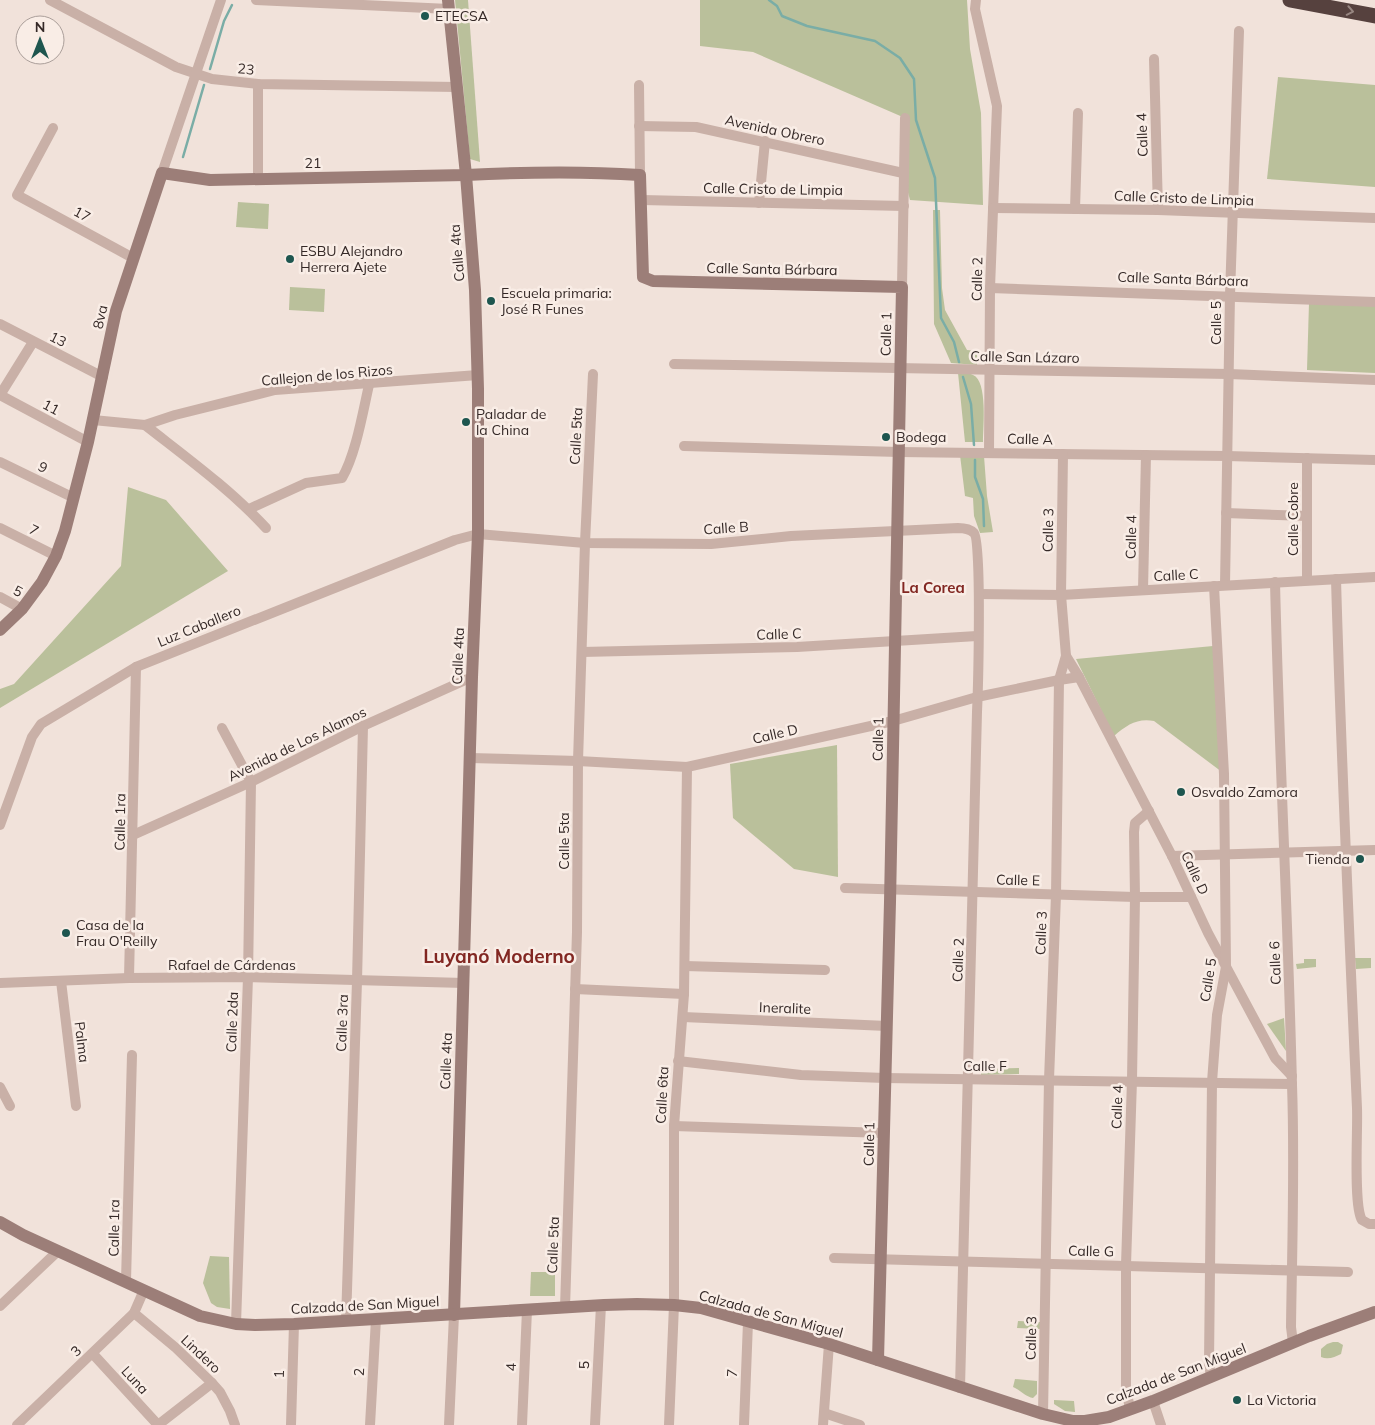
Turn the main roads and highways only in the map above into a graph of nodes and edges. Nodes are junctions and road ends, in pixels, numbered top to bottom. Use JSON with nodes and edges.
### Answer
{"nodes":[{"id":1,"x":1290,"y":0,"type":"edge"},
{"id":2,"x":449,"y":4,"type":"edge"},
{"id":3,"x":1375,"y":16,"type":"edge"},
{"id":4,"x":162,"y":173,"type":"joint"},
{"id":5,"x":466,"y":175,"type":"junction"},
{"id":6,"x":643,"y":277,"type":"joint"},
{"id":7,"x":902,"y":287,"type":"joint"},
{"id":8,"x":0,"y":630,"type":"edge"},
{"id":9,"x":0,"y":1222,"type":"edge"},
{"id":10,"x":1375,"y":1312,"type":"edge"},
{"id":11,"x":454,"y":1314,"type":"junction"},
{"id":12,"x":878,"y":1360,"type":"junction"},
{"id":13,"x":1038,"y":1417,"type":"edge"}],
"edges":[{"from":1,"to":3,"type":"highway","one_way":true},
{"from":2,"to":5,"type":"main road","name":"Calle 4ta"},
{"from":4,"to":5,"type":"main road","name":"21"},
{"from":4,"to":8,"type":"main road","name":"8va"},
{"from":5,"to":6,"type":"main road","name":"21"},
{"from":5,"to":11,"type":"main road","name":"Calle 4ta"},
{"from":6,"to":7,"type":"main road","name":"Calle Santa Bárbara"},
{"from":7,"to":12,"type":"main road","name":"Calle 1"},
{"from":9,"to":11,"type":"main road","name":"Calzada de San Miguel"},
{"from":10,"to":13,"type":"main road","name":"Calzada de San Miguel"},
{"from":11,"to":12,"type":"main road","name":"Calzada de San Miguel"},
{"from":12,"to":13,"type":"main road","name":"Calzada de San Miguel"}]}
